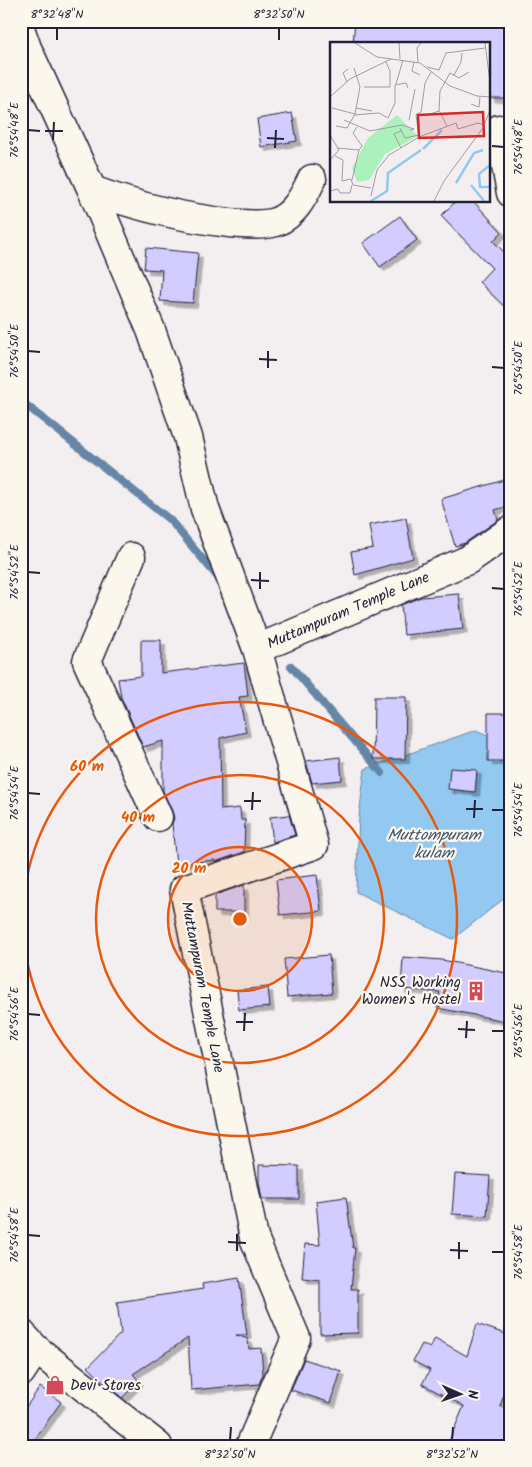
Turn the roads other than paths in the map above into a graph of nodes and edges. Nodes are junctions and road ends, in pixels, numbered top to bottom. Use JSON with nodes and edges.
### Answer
{"nodes":[{"id":1,"x":21,"y":31,"type":"edge"},
{"id":2,"x":499,"y":129,"type":"dead end"},
{"id":3,"x":312,"y":178,"type":"dead end"},
{"id":4,"x":92,"y":190,"type":"junction"},
{"id":5,"x":511,"y":193,"type":"edge"},
{"id":6,"x":511,"y":530,"type":"edge"},
{"id":7,"x":130,"y":557,"type":"dead end"},
{"id":8,"x":257,"y":648,"type":"junction"},
{"id":9,"x":158,"y":817,"type":"dead end"},
{"id":10,"x":29,"y":1341,"type":"edge"},
{"id":11,"x":21,"y":1372,"type":"edge"},
{"id":12,"x":158,"y":1446,"type":"edge"},
{"id":13,"x":250,"y":1446,"type":"edge"}],
"edges":[{"from":1,"to":4,"type":"street"},
{"from":2,"to":5,"type":"street"},
{"from":3,"to":4,"type":"street"},
{"from":4,"to":8,"type":"street"},
{"from":6,"to":8,"type":"street","name":"Muttampuram Temple Lane"},
{"from":7,"to":9,"type":"street"},
{"from":8,"to":13,"type":"street","name":"Muttampuram Temple Lane"},
{"from":10,"to":11,"type":"street"},
{"from":10,"to":12,"type":"street"}]}
